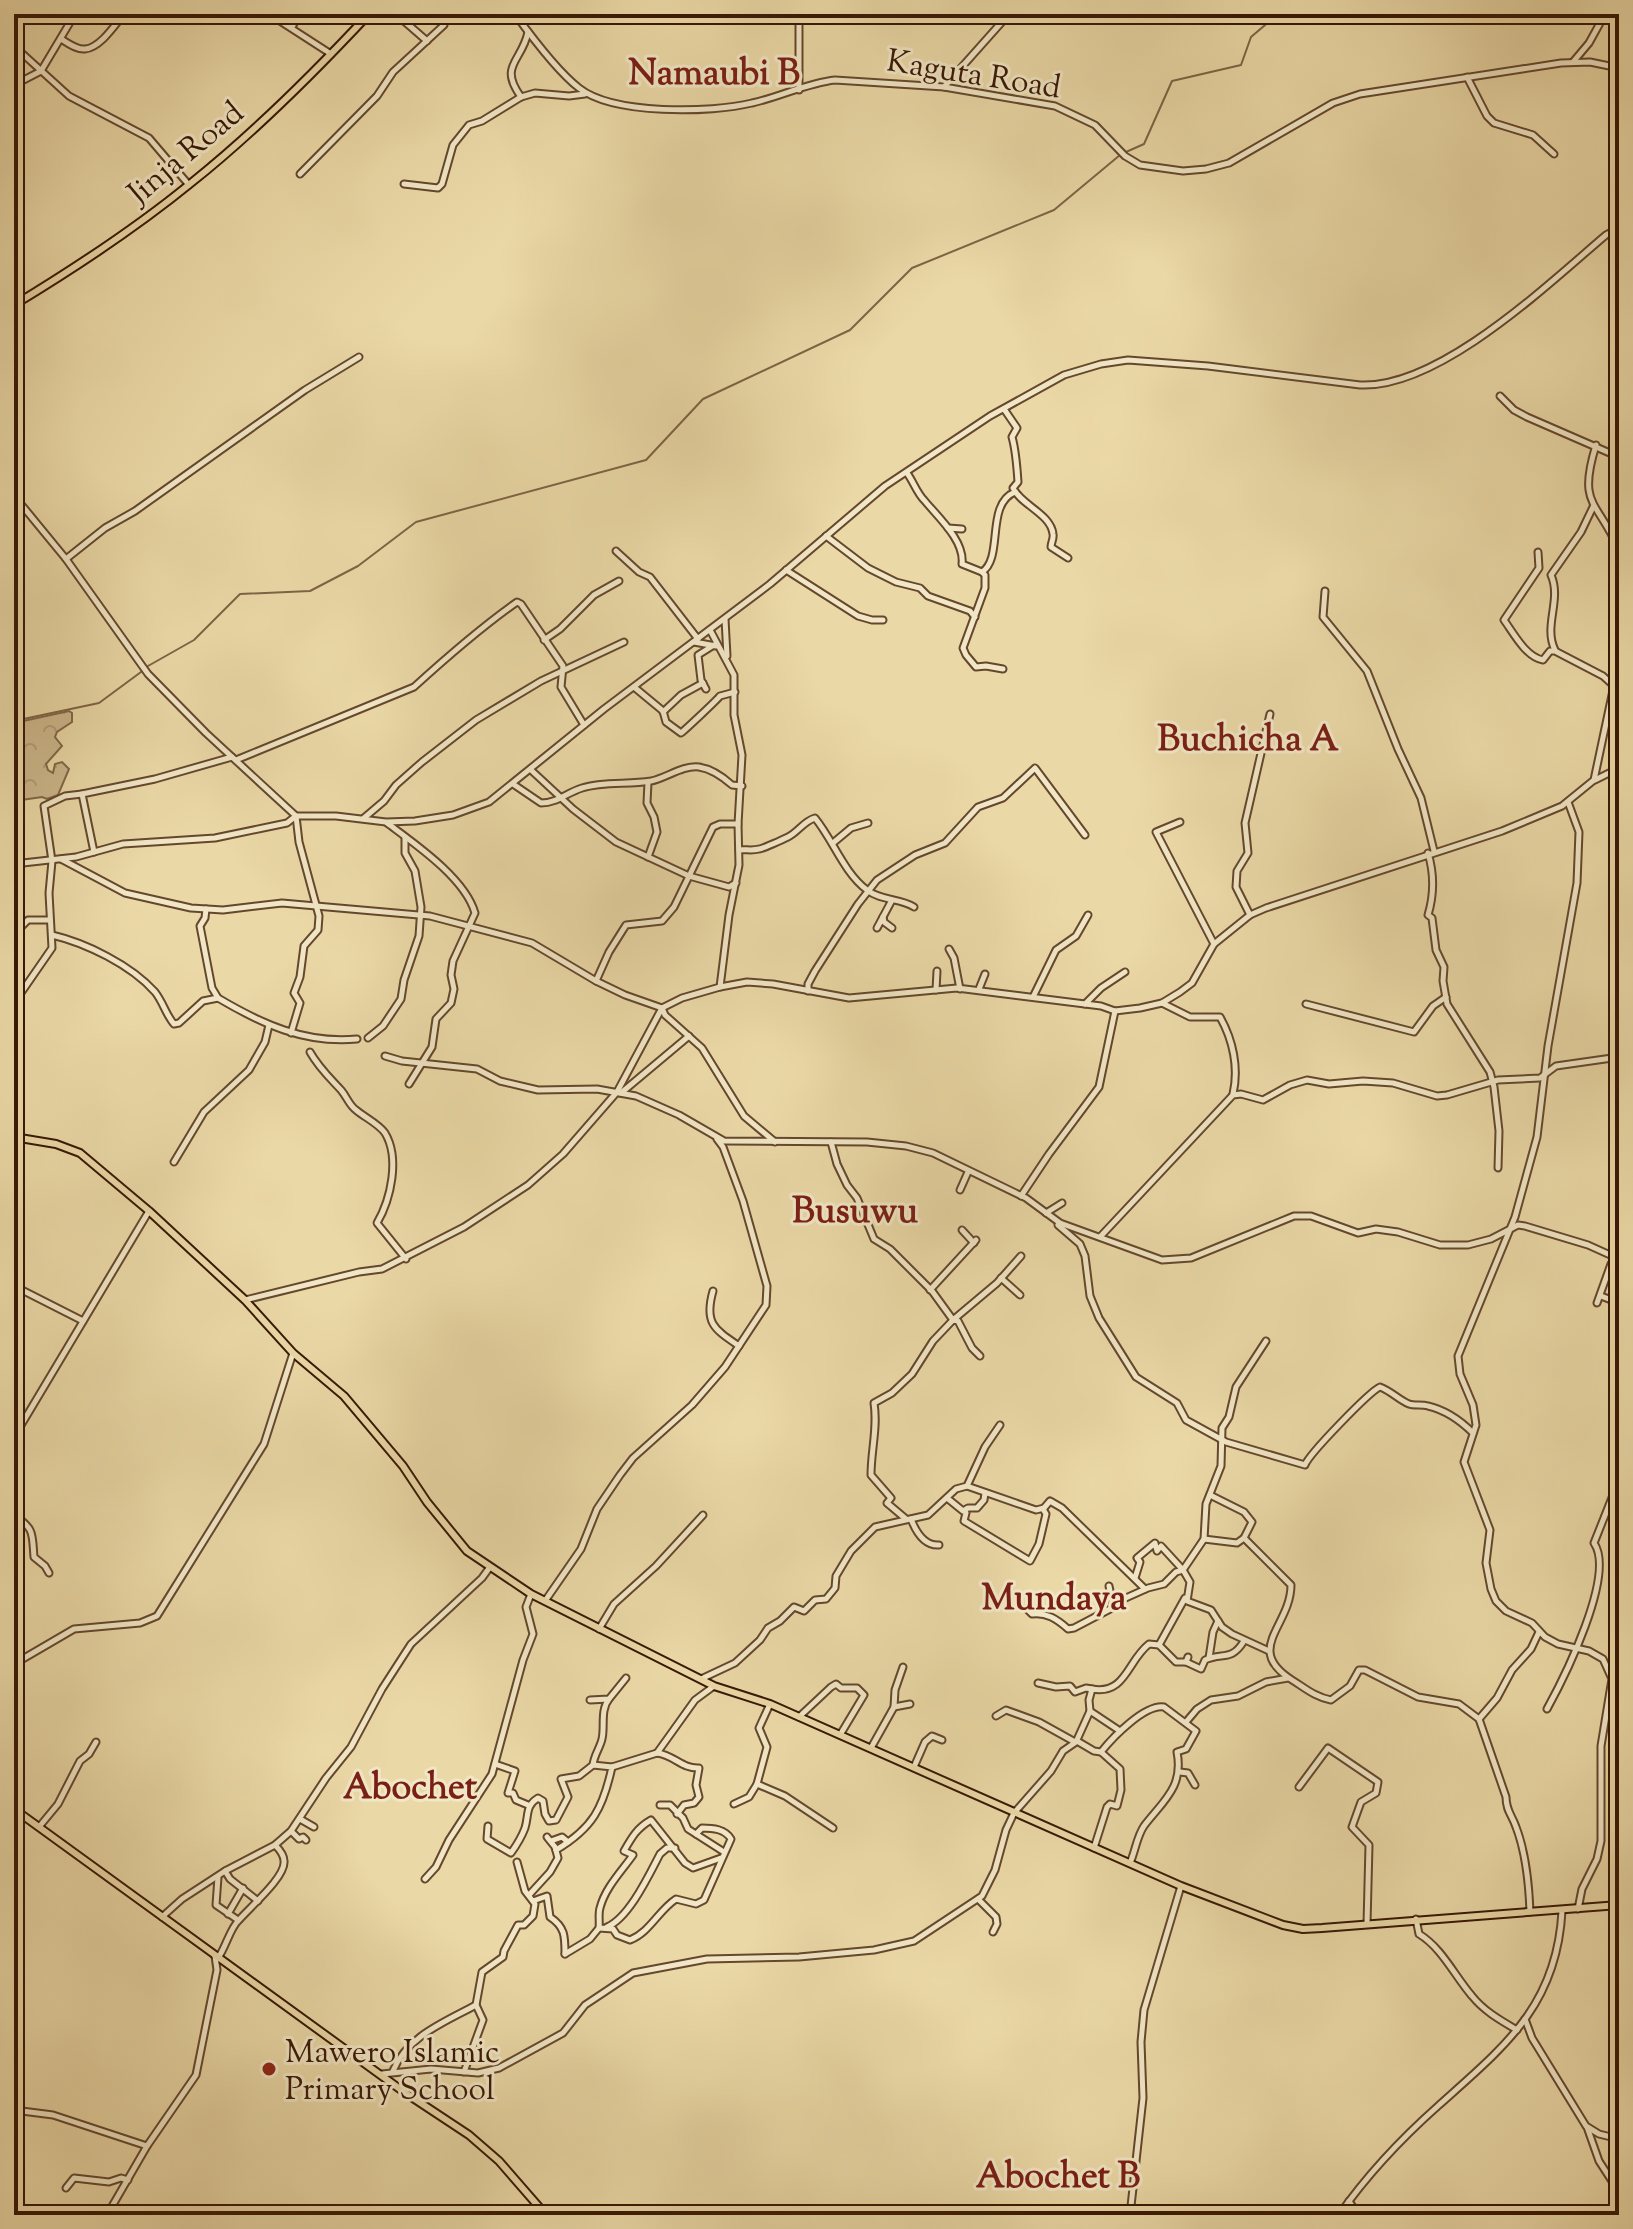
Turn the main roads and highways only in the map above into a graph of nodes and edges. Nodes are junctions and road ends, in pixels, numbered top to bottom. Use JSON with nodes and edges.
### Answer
{"nodes":[{"id":1,"x":369,"y":14,"type":"edge"},
{"id":2,"x":14,"y":305,"type":"edge"},
{"id":3,"x":14,"y":1137,"type":"edge"},
{"id":4,"x":14,"y":1809,"type":"edge"},
{"id":5,"x":1619,"y":1905,"type":"edge"},
{"id":6,"x":546,"y":2215,"type":"edge"}],
"edges":[{"from":1,"to":2,"type":"main road","name":"Jinja Road"},
{"from":3,"to":5,"type":"main road"},
{"from":4,"to":6,"type":"main road"}]}
